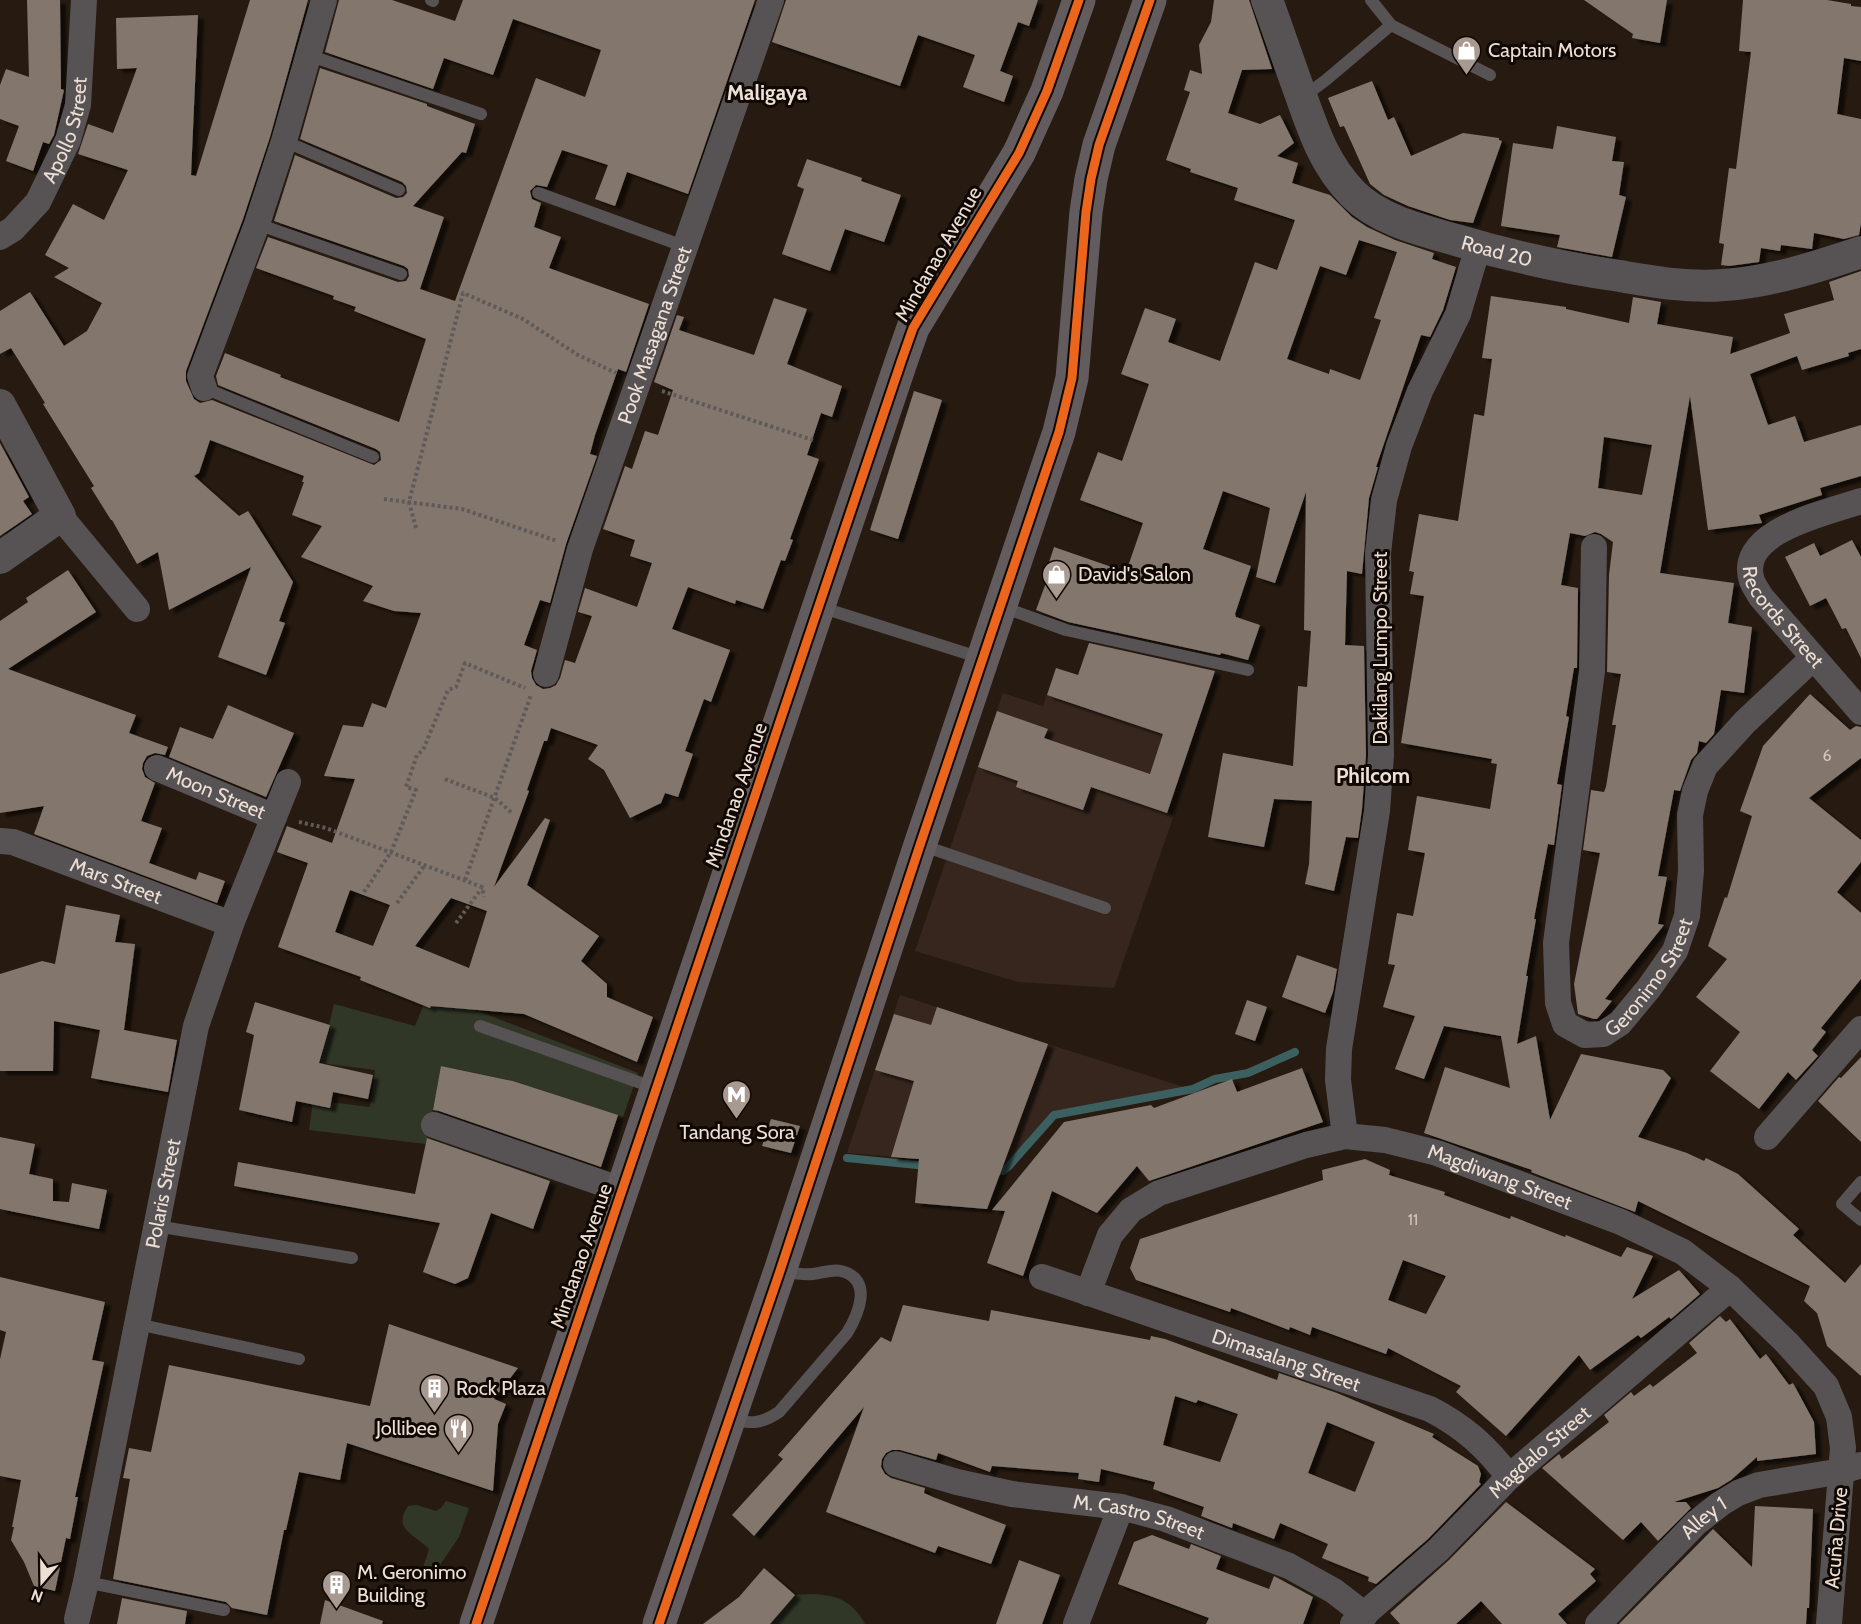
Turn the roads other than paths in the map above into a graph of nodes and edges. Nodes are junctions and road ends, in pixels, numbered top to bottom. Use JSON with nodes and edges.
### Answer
{"nodes":[{"id":1,"x":84,"y":0,"type":"edge"},
{"id":2,"x":324,"y":0,"type":"edge"},
{"id":3,"x":771,"y":0,"type":"edge"},
{"id":4,"x":1079,"y":0,"type":"edge"},
{"id":5,"x":1150,"y":0,"type":"edge"},
{"id":6,"x":1267,"y":0,"type":"edge"},
{"id":7,"x":1371,"y":0,"type":"edge"},
{"id":8,"x":1391,"y":25,"type":"junction"},
{"id":9,"x":308,"y":55,"type":"junction"},
{"id":10,"x":1490,"y":75,"type":"dead end"},
{"id":11,"x":1302,"y":98,"type":"junction"},
{"id":12,"x":481,"y":114,"type":"dead end"},
{"id":13,"x":284,"y":141,"type":"junction"},
{"id":14,"x":399,"y":190,"type":"dead end"},
{"id":15,"x":538,"y":193,"type":"dead end"},
{"id":16,"x":257,"y":224,"type":"junction"},
{"id":17,"x":0,"y":237,"type":"edge"},
{"id":18,"x":686,"y":247,"type":"junction"},
{"id":19,"x":1478,"y":247,"type":"junction"},
{"id":20,"x":1861,"y":252,"type":"edge"},
{"id":21,"x":401,"y":274,"type":"dead end"},
{"id":22,"x":204,"y":388,"type":"joint"},
{"id":23,"x":0,"y":405,"type":"edge"},
{"id":24,"x":373,"y":457,"type":"dead end"},
{"id":25,"x":1861,"y":501,"type":"edge"},
{"id":26,"x":60,"y":516,"type":"junction"},
{"id":27,"x":1594,"y":547,"type":"dead end"},
{"id":28,"x":0,"y":558,"type":"edge"},
{"id":29,"x":999,"y":605,"type":"junction"},
{"id":30,"x":818,"y":606,"type":"junction"},
{"id":31,"x":137,"y":609,"type":"dead end"},
{"id":32,"x":982,"y":658,"type":"junction"},
{"id":33,"x":1813,"y":658,"type":"junction"},
{"id":34,"x":1248,"y":670,"type":"dead end"},
{"id":35,"x":546,"y":674,"type":"dead end"},
{"id":36,"x":1861,"y":712,"type":"edge"},
{"id":37,"x":157,"y":768,"type":"dead end"},
{"id":38,"x":288,"y":782,"type":"dead end"},
{"id":39,"x":274,"y":817,"type":"junction"},
{"id":40,"x":0,"y":841,"type":"edge"},
{"id":41,"x":920,"y":844,"type":"junction"},
{"id":42,"x":1105,"y":908,"type":"dead end"},
{"id":43,"x":231,"y":924,"type":"junction"},
{"id":44,"x":480,"y":1026,"type":"dead end"},
{"id":45,"x":1861,"y":1029,"type":"edge"},
{"id":46,"x":656,"y":1088,"type":"junction"},
{"id":47,"x":434,"y":1125,"type":"dead end"},
{"id":48,"x":1345,"y":1136,"type":"junction"},
{"id":49,"x":1767,"y":1137,"type":"dead end"},
{"id":50,"x":1861,"y":1182,"type":"edge"},
{"id":51,"x":622,"y":1190,"type":"junction"},
{"id":52,"x":1861,"y":1220,"type":"edge"},
{"id":53,"x":156,"y":1226,"type":"junction"},
{"id":54,"x":352,"y":1258,"type":"dead end"},
{"id":55,"x":780,"y":1271,"type":"junction"},
{"id":56,"x":1042,"y":1277,"type":"dead end"},
{"id":57,"x":1730,"y":1288,"type":"junction"},
{"id":58,"x":1088,"y":1293,"type":"junction"},
{"id":59,"x":137,"y":1324,"type":"junction"},
{"id":60,"x":299,"y":1359,"type":"dead end"},
{"id":61,"x":728,"y":1420,"type":"junction"},
{"id":62,"x":896,"y":1464,"type":"dead end"},
{"id":63,"x":1852,"y":1468,"type":"edge"},
{"id":64,"x":1509,"y":1477,"type":"junction"},
{"id":65,"x":1120,"y":1507,"type":"junction"},
{"id":66,"x":86,"y":1582,"type":"junction"},
{"id":67,"x":224,"y":1610,"type":"dead end"},
{"id":68,"x":77,"y":1619,"type":"dead end"},
{"id":69,"x":1359,"y":1619,"type":"edge"},
{"id":70,"x":1605,"y":1621,"type":"edge"},
{"id":71,"x":476,"y":1624,"type":"edge"},
{"id":72,"x":659,"y":1624,"type":"edge"},
{"id":73,"x":1076,"y":1624,"type":"edge"},
{"id":74,"x":1829,"y":1624,"type":"edge"}],
"edges":[{"from":1,"to":17,"type":"street","name":"Apollo Street"},
{"from":2,"to":9,"type":"street"},
{"from":3,"to":18,"type":"street","name":"Pook Masagana Street"},
{"from":4,"to":30,"type":"main road","name":"Mindanao Avenue"},
{"from":5,"to":29,"type":"main road"},
{"from":6,"to":11,"type":"street","name":"Road 20"},
{"from":7,"to":8,"type":"lane"},
{"from":8,"to":10,"type":"lane"},
{"from":8,"to":11,"type":"lane"},
{"from":9,"to":12,"type":"lane"},
{"from":9,"to":13,"type":"street"},
{"from":11,"to":19,"type":"street","name":"Road 20"},
{"from":13,"to":14,"type":"lane"},
{"from":13,"to":16,"type":"street"},
{"from":15,"to":18,"type":"lane"},
{"from":16,"to":21,"type":"lane"},
{"from":16,"to":22,"type":"street"},
{"from":18,"to":35,"type":"street","name":"Pook Masagana Street"},
{"from":19,"to":20,"type":"street","name":"Road 20"},
{"from":19,"to":48,"type":"street","name":"Dakilang Lumpo Street"},
{"from":22,"to":24,"type":"lane"},
{"from":23,"to":26,"type":"street"},
{"from":25,"to":33,"type":"street","name":"Records Street"},
{"from":26,"to":28,"type":"street"},
{"from":26,"to":31,"type":"street"},
{"from":27,"to":33,"type":"street","name":"Geronimo Street"},
{"from":29,"to":32,"type":"main road"},
{"from":29,"to":34,"type":"lane"},
{"from":30,"to":32,"type":"lane"},
{"from":30,"to":46,"type":"main road","name":"Mindanao Avenue"},
{"from":32,"to":41,"type":"main road"},
{"from":33,"to":36,"type":"street","name":"Records Street"},
{"from":37,"to":39,"type":"street","name":"Moon Street"},
{"from":38,"to":39,"type":"street","name":"Polaris Street"},
{"from":39,"to":43,"type":"street","name":"Polaris Street"},
{"from":40,"to":43,"type":"street","name":"Mars Street"},
{"from":41,"to":42,"type":"lane"},
{"from":41,"to":55,"type":"main road"},
{"from":43,"to":53,"type":"street","name":"Polaris Street"},
{"from":44,"to":46,"type":"lane"},
{"from":45,"to":49,"type":"street"},
{"from":46,"to":51,"type":"main road","name":"Mindanao Avenue"},
{"from":47,"to":51,"type":"street"},
{"from":48,"to":57,"type":"street","name":"Magdiwang Street"},
{"from":48,"to":58,"type":"street","name":"Magdiwang Street"},
{"from":50,"to":52,"type":"lane"},
{"from":51,"to":71,"type":"main road","name":"Mindanao Avenue"},
{"from":53,"to":54,"type":"lane"},
{"from":53,"to":59,"type":"street","name":"Polaris Street"},
{"from":55,"to":61,"type":"main road"},
{"from":55,"to":61,"type":"lane"},
{"from":56,"to":58,"type":"street","name":"Dimasalang Street"},
{"from":57,"to":63,"type":"street","name":"Magdiwang Street"},
{"from":57,"to":64,"type":"street","name":"Magdalo Street"},
{"from":58,"to":64,"type":"street","name":"Dimasalang Street"},
{"from":59,"to":60,"type":"lane"},
{"from":59,"to":66,"type":"street","name":"Polaris Street"},
{"from":61,"to":72,"type":"main road"},
{"from":62,"to":65,"type":"street","name":"M. Castro Street"},
{"from":63,"to":70,"type":"street","name":"Alley 1"},
{"from":63,"to":74,"type":"street","name":"Acuña Drive"},
{"from":64,"to":69,"type":"street","name":"Magdalo Street"},
{"from":65,"to":69,"type":"street","name":"M. Castro Street"},
{"from":65,"to":73,"type":"street"},
{"from":66,"to":67,"type":"lane"},
{"from":66,"to":68,"type":"street","name":"Polaris Street"}]}
